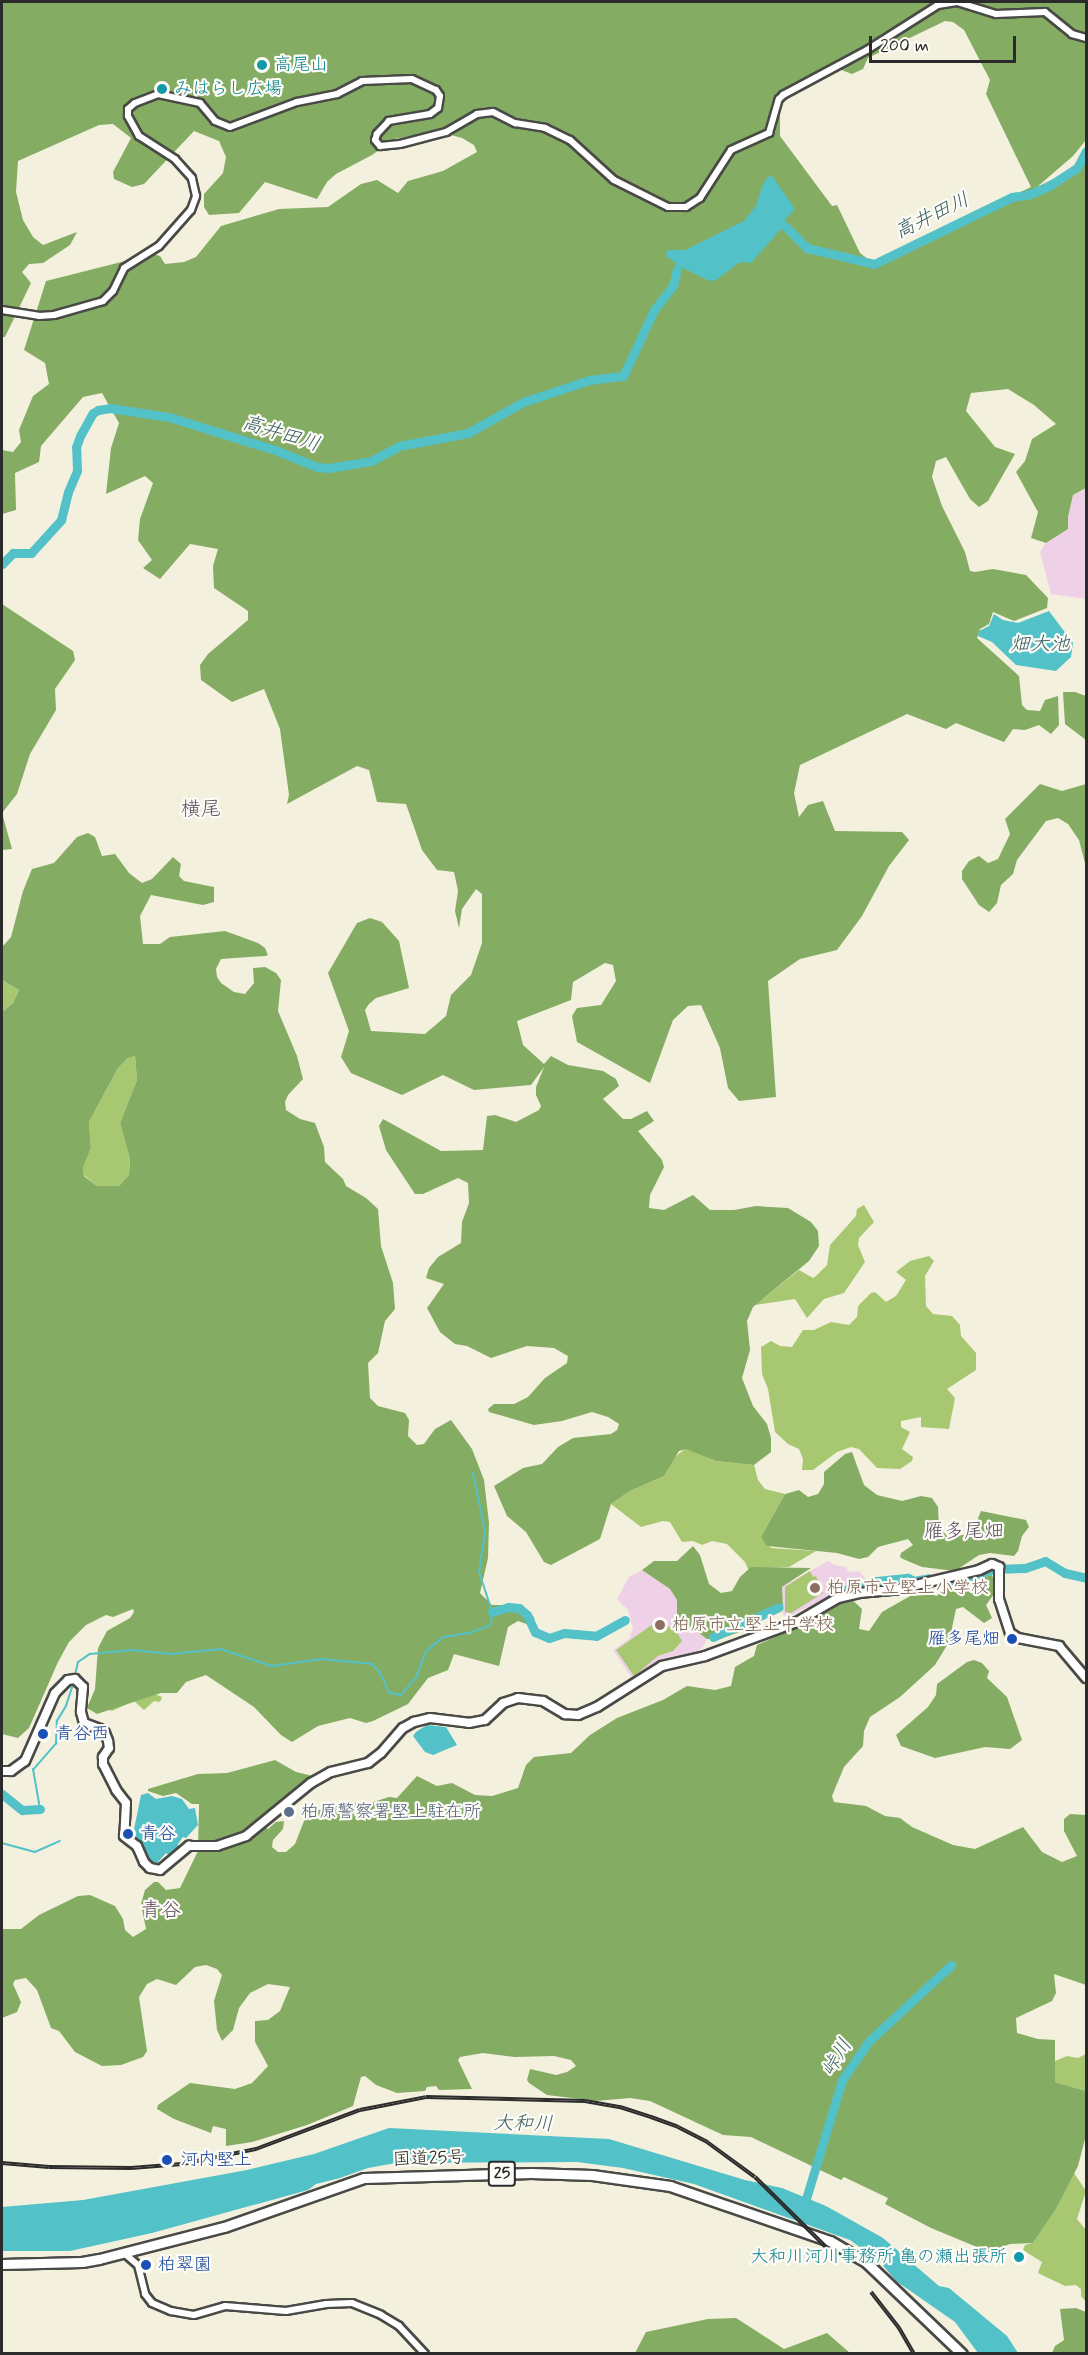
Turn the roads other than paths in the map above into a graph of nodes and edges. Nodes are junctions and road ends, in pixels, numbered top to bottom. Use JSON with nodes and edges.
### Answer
{"nodes":[{"id":1,"x":1086,"y":38,"type":"edge"},
{"id":2,"x":2,"y":310,"type":"edge"},
{"id":3,"x":1086,"y":1678,"type":"edge"},
{"id":4,"x":2,"y":1771,"type":"edge"},
{"id":5,"x":124,"y":2252,"type":"junction"},
{"id":6,"x":2,"y":2264,"type":"edge"},
{"id":7,"x":425,"y":2354,"type":"edge"},
{"id":8,"x":962,"y":2354,"type":"edge"}],
"edges":[{"from":1,"to":2,"type":"street"},
{"from":3,"to":4,"type":"main road"},
{"from":5,"to":6,"type":"highway","name":"国道25号","number":"25"},
{"from":5,"to":7,"type":"street"},
{"from":5,"to":8,"type":"highway","name":"国道25号","number":"25"}]}
